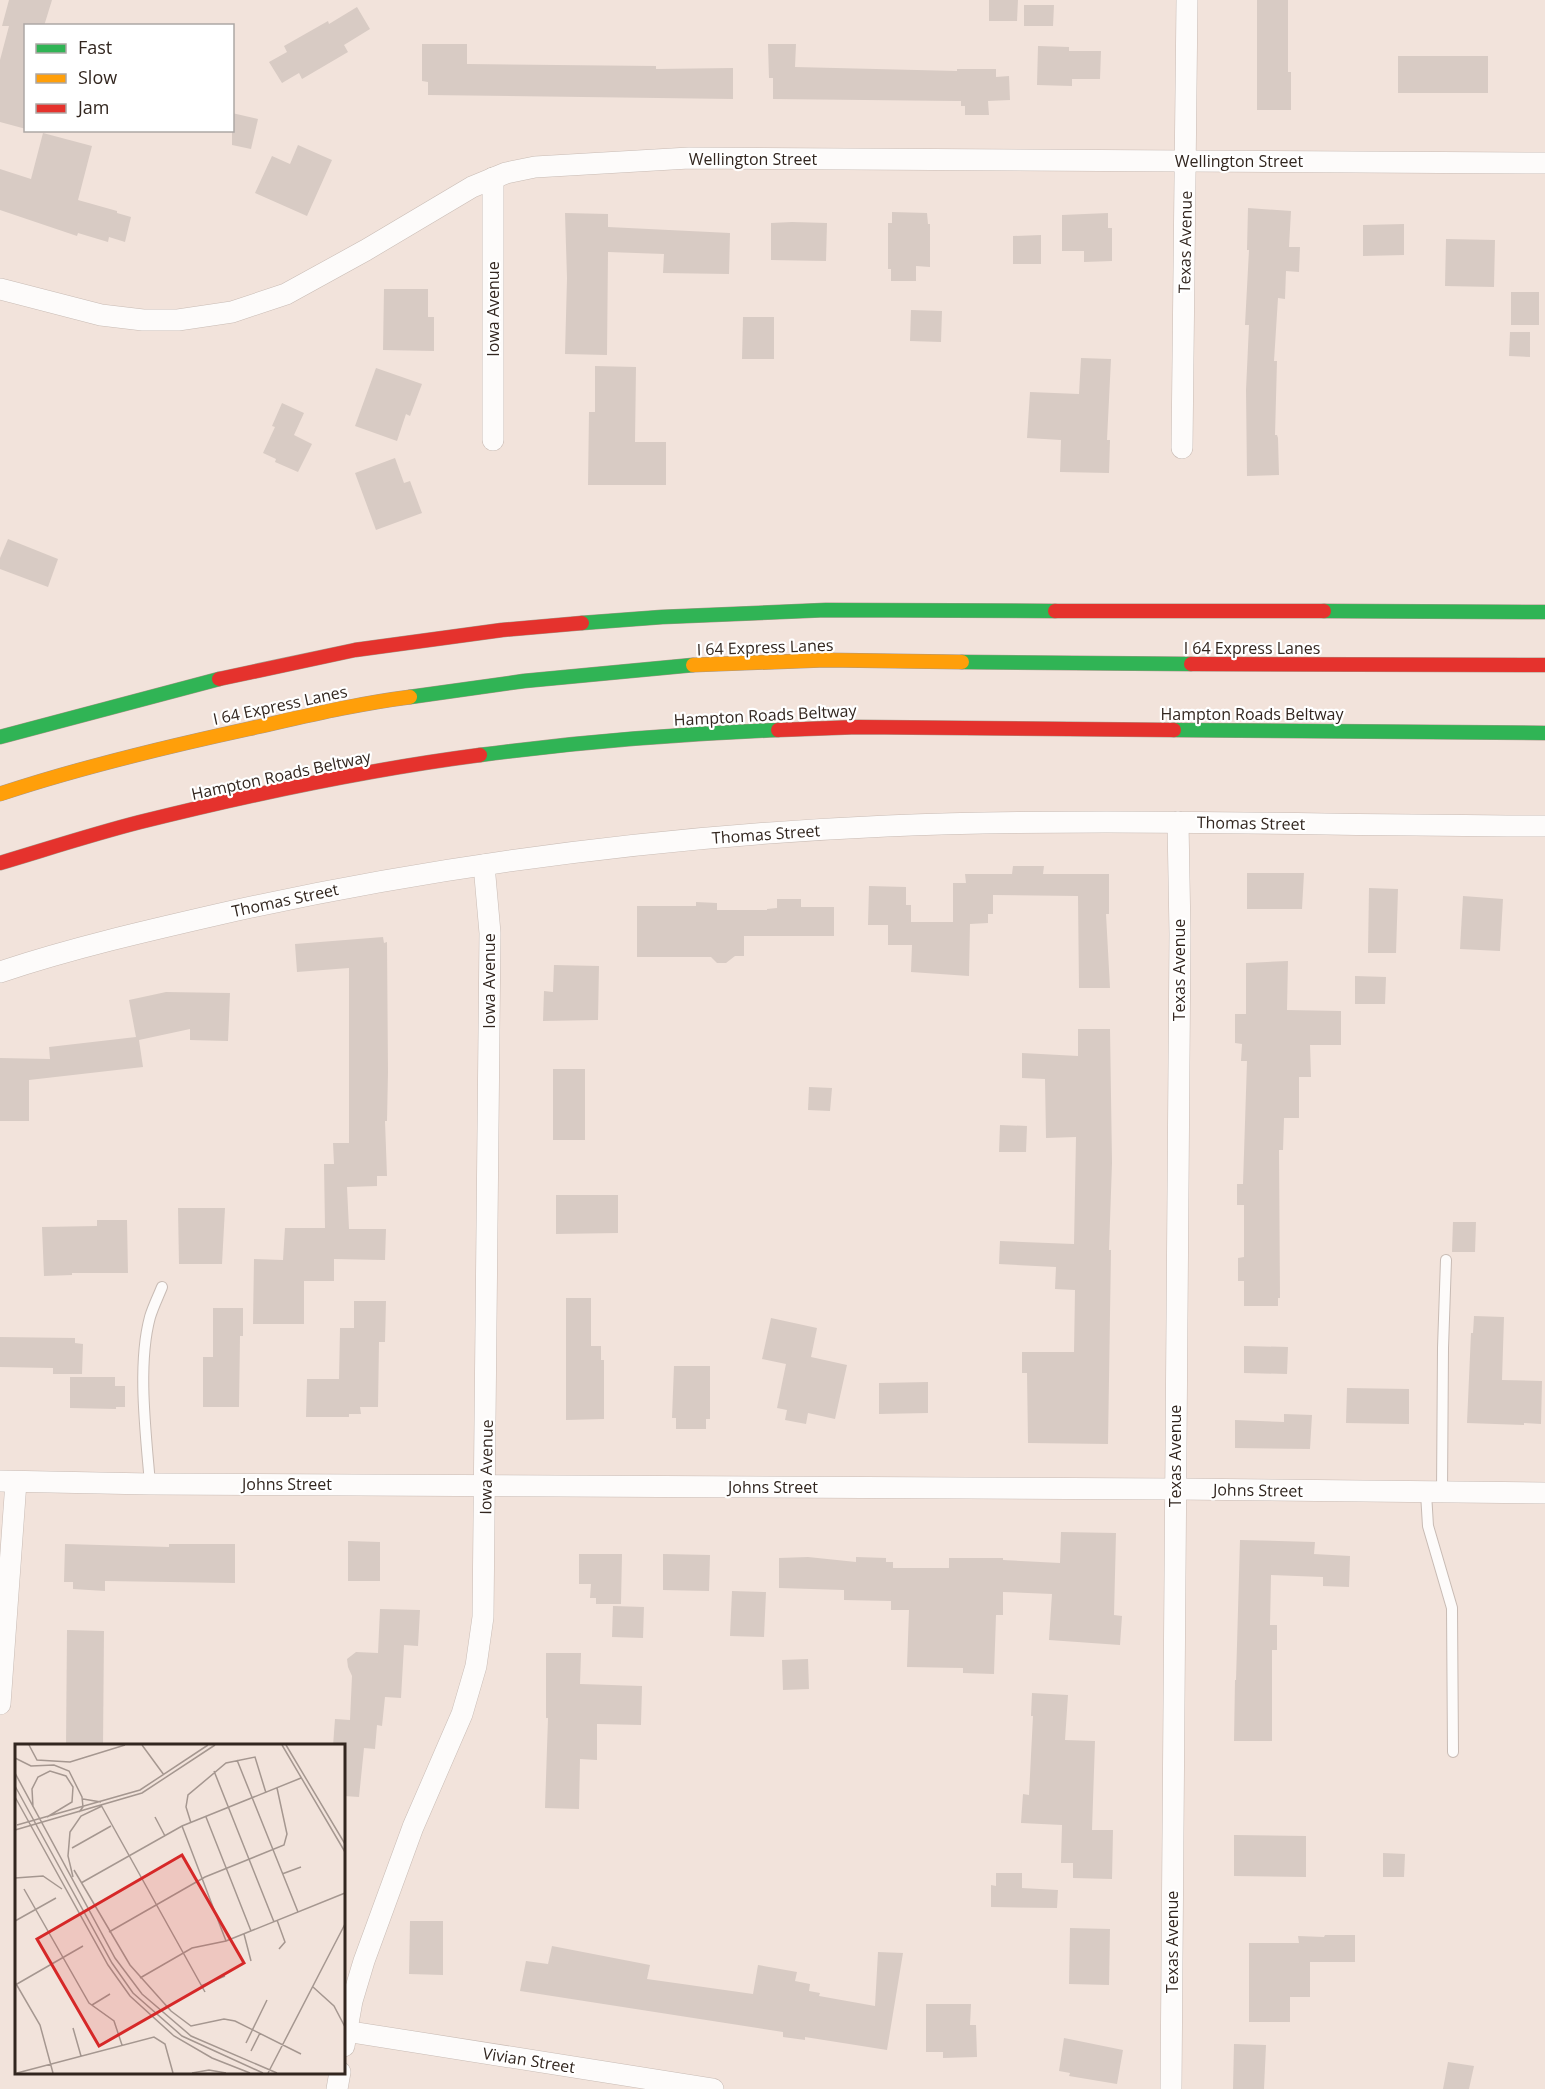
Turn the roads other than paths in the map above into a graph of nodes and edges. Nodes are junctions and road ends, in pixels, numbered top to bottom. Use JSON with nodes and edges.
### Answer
{"nodes":[{"id":1,"x":1187,"y":0,"type":"edge"},
{"id":2,"x":1186,"y":161,"type":"junction"},
{"id":3,"x":1545,"y":163,"type":"edge"},
{"id":4,"x":493,"y":178,"type":"junction"},
{"id":5,"x":0,"y":289,"type":"edge"},
{"id":6,"x":493,"y":440,"type":"dead end"},
{"id":7,"x":1182,"y":448,"type":"dead end"},
{"id":8,"x":1545,"y":612,"type":"edge"},
{"id":9,"x":1545,"y":665,"type":"edge"},
{"id":10,"x":1545,"y":733,"type":"edge"},
{"id":11,"x":0,"y":737,"type":"edge"},
{"id":12,"x":0,"y":794,"type":"edge"},
{"id":13,"x":1178,"y":822,"type":"junction"},
{"id":14,"x":1545,"y":826,"type":"edge"},
{"id":15,"x":0,"y":863,"type":"edge"},
{"id":16,"x":484,"y":865,"type":"junction"},
{"id":17,"x":0,"y":972,"type":"edge"},
{"id":18,"x":1446,"y":1260,"type":"dead end"},
{"id":19,"x":162,"y":1287,"type":"dead end"},
{"id":20,"x":8,"y":1481,"type":"edge"},
{"id":21,"x":150,"y":1484,"type":"junction"},
{"id":22,"x":486,"y":1485,"type":"junction"},
{"id":23,"x":1176,"y":1489,"type":"junction"},
{"id":24,"x":1434,"y":1492,"type":"junction"},
{"id":25,"x":1545,"y":1493,"type":"edge"},
{"id":26,"x":0,"y":1704,"type":"edge"},
{"id":27,"x":1453,"y":1752,"type":"dead end"},
{"id":28,"x":345,"y":2034,"type":"edge"},
{"id":29,"x":345,"y":2038,"type":"edge"},
{"id":30,"x":340,"y":2074,"type":"edge"},
{"id":31,"x":337,"y":2089,"type":"edge"},
{"id":32,"x":713,"y":2089,"type":"edge"},
{"id":33,"x":1171,"y":2089,"type":"edge"}],
"edges":[{"from":1,"to":2,"type":"street","name":"Texas Avenue"},
{"from":2,"to":3,"type":"street","name":"Wellington Street"},
{"from":2,"to":4,"type":"street","name":"Wellington Street"},
{"from":2,"to":7,"type":"street","name":"Texas Avenue"},
{"from":4,"to":5,"type":"street","name":"Wellington Street"},
{"from":4,"to":6,"type":"street","name":"Iowa Avenue"},
{"from":8,"to":11,"type":"highway"},
{"from":9,"to":12,"type":"highway","name":"I 64 Express Lanes"},
{"from":10,"to":15,"type":"highway","name":"Hampton Roads Beltway"},
{"from":13,"to":14,"type":"street","name":"Thomas Street"},
{"from":13,"to":16,"type":"street","name":"Thomas Street"},
{"from":13,"to":23,"type":"street","name":"Texas Avenue"},
{"from":16,"to":17,"type":"street","name":"Thomas Street"},
{"from":16,"to":22,"type":"street","name":"Iowa Avenue"},
{"from":18,"to":24,"type":"lane"},
{"from":19,"to":21,"type":"lane"},
{"from":20,"to":21,"type":"street","name":"Johns Street"},
{"from":20,"to":26,"type":"street"},
{"from":21,"to":22,"type":"street","name":"Johns Street"},
{"from":22,"to":23,"type":"street","name":"Johns Street"},
{"from":22,"to":28,"type":"street","name":"Iowa Avenue"},
{"from":23,"to":24,"type":"street","name":"Johns Street"},
{"from":23,"to":33,"type":"street","name":"Texas Avenue"},
{"from":24,"to":25,"type":"street","name":"Johns Street"},
{"from":24,"to":27,"type":"lane"},
{"from":29,"to":32,"type":"street","name":"Vivian Street"},
{"from":30,"to":31,"type":"street"}]}
